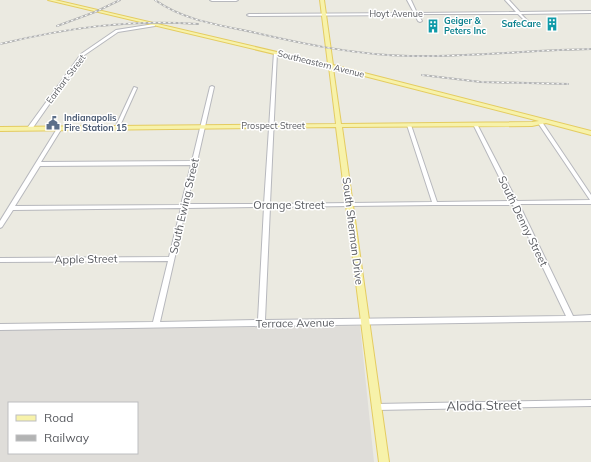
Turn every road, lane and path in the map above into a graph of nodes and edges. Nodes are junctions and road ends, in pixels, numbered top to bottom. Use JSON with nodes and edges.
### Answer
{"nodes":[{"id":1,"x":50,"y":0,"type":"edge"},
{"id":2,"x":212,"y":0,"type":"edge"},
{"id":3,"x":236,"y":0,"type":"edge"},
{"id":4,"x":322,"y":0,"type":"edge"},
{"id":5,"x":409,"y":0,"type":"edge"},
{"id":6,"x":506,"y":0,"type":"edge"},
{"id":7,"x":591,"y":12,"type":"edge"},
{"id":8,"x":518,"y":13,"type":"junction"},
{"id":9,"x":249,"y":14,"type":"dead end"},
{"id":10,"x":324,"y":14,"type":"junction"},
{"id":11,"x":416,"y":14,"type":"junction"},
{"id":12,"x":420,"y":21,"type":"dead end"},
{"id":13,"x":154,"y":25,"type":"junction"},
{"id":14,"x":530,"y":26,"type":"dead end"},
{"id":15,"x":275,"y":53,"type":"junction"},
{"id":16,"x":331,"y":66,"type":"junction"},
{"id":17,"x":212,"y":87,"type":"dead end"},
{"id":18,"x":135,"y":88,"type":"dead end"},
{"id":19,"x":546,"y":122,"type":"junction"},
{"id":20,"x":540,"y":123,"type":"junction"},
{"id":21,"x":475,"y":124,"type":"junction"},
{"id":22,"x":409,"y":125,"type":"junction"},
{"id":23,"x":271,"y":126,"type":"junction"},
{"id":24,"x":340,"y":126,"type":"junction"},
{"id":25,"x":203,"y":127,"type":"junction"},
{"id":26,"x":0,"y":128,"type":"edge"},
{"id":27,"x":30,"y":128,"type":"junction"},
{"id":28,"x":60,"y":128,"type":"junction"},
{"id":29,"x":117,"y":128,"type":"junction"},
{"id":30,"x":591,"y":128,"type":"edge"},
{"id":31,"x":575,"y":129,"type":"junction"},
{"id":32,"x":591,"y":133,"type":"edge"},
{"id":33,"x":195,"y":163,"type":"junction"},
{"id":34,"x":38,"y":164,"type":"junction"},
{"id":35,"x":591,"y":199,"type":"edge"},
{"id":36,"x":591,"y":202,"type":"edge"},
{"id":37,"x":515,"y":203,"type":"junction"},
{"id":38,"x":435,"y":204,"type":"junction"},
{"id":39,"x":268,"y":205,"type":"junction"},
{"id":40,"x":349,"y":205,"type":"junction"},
{"id":41,"x":185,"y":206,"type":"junction"},
{"id":42,"x":11,"y":208,"type":"junction"},
{"id":43,"x":2,"y":218,"type":"edge"},
{"id":44,"x":0,"y":226,"type":"edge"},
{"id":45,"x":172,"y":259,"type":"junction"},
{"id":46,"x":0,"y":260,"type":"edge"},
{"id":47,"x":591,"y":318,"type":"edge"},
{"id":48,"x":571,"y":319,"type":"junction"},
{"id":49,"x":365,"y":322,"type":"junction"},
{"id":50,"x":261,"y":323,"type":"junction"},
{"id":51,"x":156,"y":324,"type":"junction"},
{"id":52,"x":0,"y":327,"type":"edge"},
{"id":53,"x":591,"y":404,"type":"edge"},
{"id":54,"x":376,"y":407,"type":"junction"},
{"id":55,"x":384,"y":462,"type":"edge"}],
"edges":[{"from":1,"to":13,"type":"main road","name":"Southeastern Avenue"},
{"from":2,"to":3,"type":"street"},
{"from":4,"to":10,"type":"main road","name":"South Sherman Drive"},
{"from":5,"to":11,"type":"street"},
{"from":6,"to":8,"type":"street"},
{"from":7,"to":8,"type":"street","name":"Hoyt Avenue"},
{"from":8,"to":11,"type":"street","name":"Hoyt Avenue"},
{"from":8,"to":14,"type":"street"},
{"from":9,"to":10,"type":"street","name":"Hoyt Avenue"},
{"from":10,"to":11,"type":"street","name":"Hoyt Avenue"},
{"from":10,"to":16,"type":"main road","name":"South Sherman Drive"},
{"from":11,"to":12,"type":"street"},
{"from":13,"to":15,"type":"main road","name":"Southeastern Avenue"},
{"from":13,"to":27,"type":"street","name":"Earhart Street"},
{"from":15,"to":16,"type":"main road","name":"Southeastern Avenue"},
{"from":15,"to":23,"type":"street"},
{"from":16,"to":19,"type":"main road","name":"Southeastern Avenue"},
{"from":16,"to":24,"type":"main road","name":"South Sherman Drive"},
{"from":17,"to":25,"type":"street","name":"South Ewing Street"},
{"from":18,"to":29,"type":"street"},
{"from":19,"to":20,"type":"main road","name":"Prospect Street"},
{"from":19,"to":31,"type":"main road","name":"Southeastern Avenue"},
{"from":20,"to":21,"type":"main road","name":"Prospect Street"},
{"from":20,"to":35,"type":"street"},
{"from":21,"to":22,"type":"main road","name":"Prospect Street"},
{"from":21,"to":37,"type":"street","name":"South Denny Street"},
{"from":22,"to":24,"type":"main road","name":"Prospect Street"},
{"from":22,"to":38,"type":"street"},
{"from":23,"to":24,"type":"main road","name":"Prospect Street"},
{"from":23,"to":25,"type":"main road","name":"Prospect Street"},
{"from":23,"to":39,"type":"street"},
{"from":24,"to":40,"type":"main road","name":"South Sherman Drive"},
{"from":25,"to":29,"type":"main road","name":"Prospect Street"},
{"from":25,"to":33,"type":"street","name":"South Ewing Street"},
{"from":26,"to":27,"type":"main road","name":"Prospect Street"},
{"from":27,"to":28,"type":"main road","name":"Prospect Street"},
{"from":28,"to":29,"type":"main road","name":"Prospect Street"},
{"from":28,"to":34,"type":"street"},
{"from":30,"to":31,"type":"main road"},
{"from":31,"to":32,"type":"main road","name":"Southeastern Avenue"},
{"from":33,"to":34,"type":"street"},
{"from":33,"to":41,"type":"street","name":"South Ewing Street"},
{"from":34,"to":42,"type":"street"},
{"from":36,"to":37,"type":"street","name":"Orange Street"},
{"from":37,"to":38,"type":"street","name":"Orange Street"},
{"from":37,"to":48,"type":"street","name":"South Denny Street"},
{"from":38,"to":40,"type":"street","name":"Orange Street"},
{"from":39,"to":40,"type":"street","name":"Orange Street"},
{"from":39,"to":41,"type":"street","name":"Orange Street"},
{"from":39,"to":50,"type":"street"},
{"from":40,"to":49,"type":"main road","name":"South Sherman Drive"},
{"from":41,"to":42,"type":"street","name":"Orange Street"},
{"from":41,"to":45,"type":"street","name":"South Ewing Street"},
{"from":42,"to":43,"type":"street"},
{"from":43,"to":44,"type":"street"},
{"from":45,"to":46,"type":"street","name":"Apple Street"},
{"from":45,"to":51,"type":"street","name":"South Ewing Street"},
{"from":47,"to":48,"type":"street","name":"Terrace Avenue"},
{"from":48,"to":49,"type":"street","name":"Terrace Avenue"},
{"from":49,"to":50,"type":"street","name":"Terrace Avenue"},
{"from":49,"to":54,"type":"main road","name":"South Sherman Drive"},
{"from":50,"to":51,"type":"street","name":"Terrace Avenue"},
{"from":51,"to":52,"type":"street","name":"Terrace Avenue"},
{"from":53,"to":54,"type":"street","name":"Aloda Street"},
{"from":54,"to":55,"type":"main road","name":"South Sherman Drive"}]}
